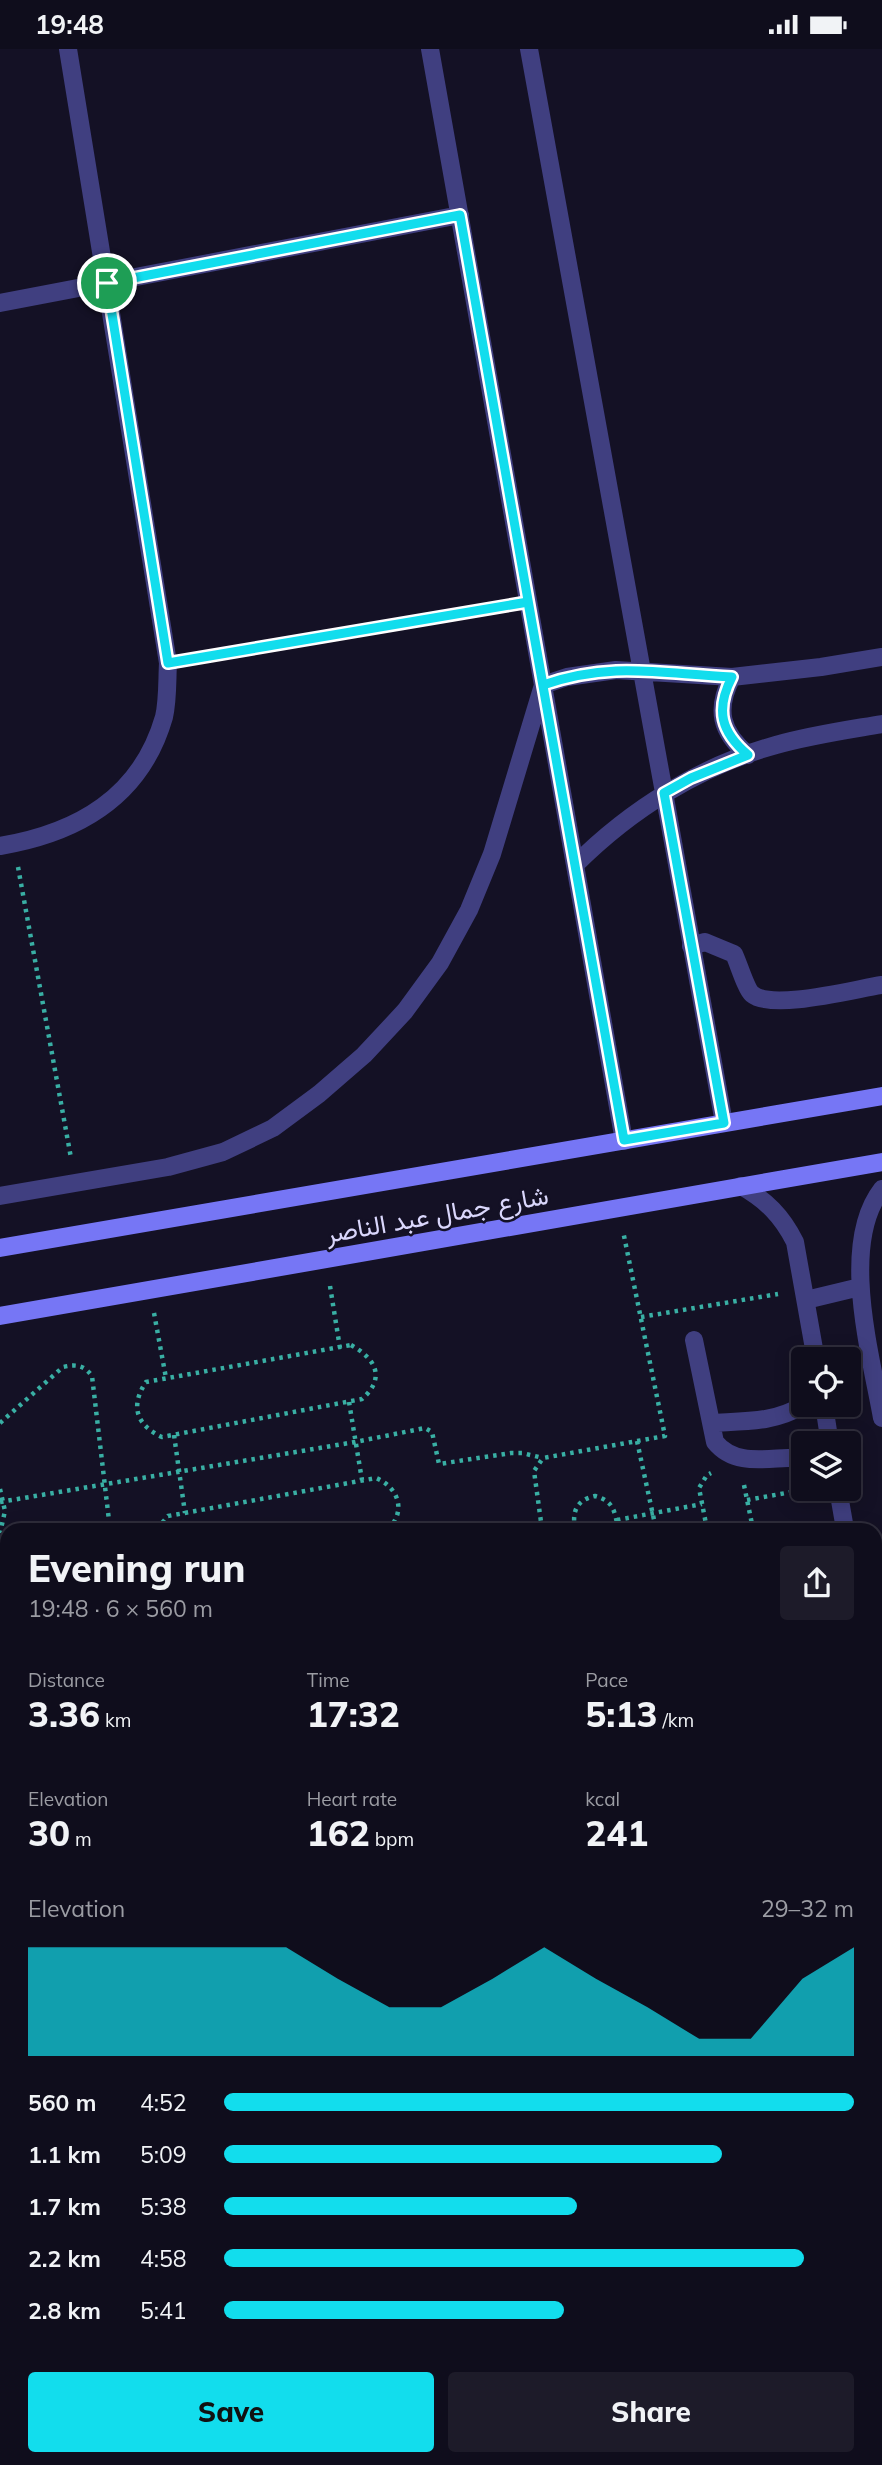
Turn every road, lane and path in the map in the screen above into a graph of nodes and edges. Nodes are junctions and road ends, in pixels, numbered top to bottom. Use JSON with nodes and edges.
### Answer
{"nodes":[{"id":1,"x":68,"y":49,"type":"edge"},
{"id":2,"x":430,"y":49,"type":"edge"},
{"id":3,"x":528,"y":49,"type":"edge"},
{"id":4,"x":460,"y":215,"type":"junction"},
{"id":5,"x":107,"y":283,"type":"junction"},
{"id":6,"x":0,"y":303,"type":"edge"},
{"id":7,"x":528,"y":602,"type":"junction"},
{"id":8,"x":882,"y":657,"type":"edge"},
{"id":9,"x":168,"y":663,"type":"junction"},
{"id":10,"x":640,"y":670,"type":"junction"},
{"id":11,"x":732,"y":677,"type":"junction"},
{"id":12,"x":543,"y":685,"type":"junction"},
{"id":13,"x":882,"y":724,"type":"edge"},
{"id":14,"x":748,"y":755,"type":"junction"},
{"id":15,"x":664,"y":793,"type":"junction"},
{"id":16,"x":7,"y":844,"type":"edge"},
{"id":17,"x":575,"y":865,"type":"junction"},
{"id":18,"x":691,"y":946,"type":"junction"},
{"id":19,"x":882,"y":985,"type":"edge"},
{"id":20,"x":882,"y":1096,"type":"edge"},
{"id":21,"x":724,"y":1123,"type":"junction"},
{"id":22,"x":624,"y":1140,"type":"junction"},
{"id":23,"x":882,"y":1161,"type":"edge"},
{"id":24,"x":75,"y":1184,"type":"junction"},
{"id":25,"x":741,"y":1187,"type":"junction"},
{"id":26,"x":882,"y":1189,"type":"edge"},
{"id":27,"x":0,"y":1196,"type":"edge"},
{"id":28,"x":618,"y":1208,"type":"junction"},
{"id":29,"x":0,"y":1248,"type":"edge"},
{"id":30,"x":326,"y":1261,"type":"junction"},
{"id":31,"x":860,"y":1287,"type":"junction"},
{"id":32,"x":150,"y":1291,"type":"junction"},
{"id":33,"x":804,"y":1295,"type":"junction"},
{"id":34,"x":0,"y":1316,"type":"edge"},
{"id":35,"x":641,"y":1317,"type":"junction"},
{"id":36,"x":694,"y":1340,"type":"dead end"},
{"id":37,"x":340,"y":1347,"type":"junction"},
{"id":38,"x":814,"y":1347,"type":"edge"},
{"id":39,"x":166,"y":1378,"type":"junction"},
{"id":40,"x":349,"y":1402,"type":"junction"},
{"id":41,"x":791,"y":1410,"type":"edge"},
{"id":42,"x":882,"y":1418,"type":"edge"},
{"id":43,"x":0,"y":1423,"type":"edge"},
{"id":44,"x":711,"y":1423,"type":"junction"},
{"id":45,"x":174,"y":1435,"type":"junction"},
{"id":46,"x":636,"y":1441,"type":"junction"},
{"id":47,"x":355,"y":1443,"type":"junction"},
{"id":48,"x":543,"y":1458,"type":"junction"},
{"id":49,"x":791,"y":1458,"type":"edge"},
{"id":50,"x":721,"y":1469,"type":"dead end"},
{"id":51,"x":179,"y":1472,"type":"junction"},
{"id":52,"x":740,"y":1479,"type":"dead end"},
{"id":53,"x":362,"y":1480,"type":"junction"},
{"id":54,"x":104,"y":1484,"type":"junction"},
{"id":55,"x":0,"y":1489,"type":"edge"},
{"id":56,"x":791,"y":1492,"type":"edge"},
{"id":57,"x":747,"y":1500,"type":"junction"},
{"id":58,"x":840,"y":1501,"type":"edge"},
{"id":59,"x":1,"y":1502,"type":"edge"},
{"id":60,"x":702,"y":1504,"type":"junction"},
{"id":61,"x":186,"y":1513,"type":"junction"},
{"id":62,"x":652,"y":1513,"type":"junction"},
{"id":63,"x":617,"y":1520,"type":"junction"},
{"id":64,"x":2,"y":1523,"type":"edge"},
{"id":65,"x":109,"y":1523,"type":"edge"},
{"id":66,"x":162,"y":1523,"type":"edge"},
{"id":67,"x":394,"y":1523,"type":"edge"},
{"id":68,"x":541,"y":1523,"type":"edge"},
{"id":69,"x":574,"y":1523,"type":"edge"},
{"id":70,"x":617,"y":1523,"type":"edge"},
{"id":71,"x":654,"y":1523,"type":"edge"},
{"id":72,"x":706,"y":1523,"type":"edge"},
{"id":73,"x":751,"y":1523,"type":"edge"},
{"id":74,"x":844,"y":1523,"type":"edge"}],
"edges":[{"from":1,"to":5,"type":"street"},
{"from":2,"to":4,"type":"street"},
{"from":3,"to":10,"type":"street"},
{"from":4,"to":5,"type":"street"},
{"from":4,"to":7,"type":"street"},
{"from":5,"to":6,"type":"street"},
{"from":5,"to":9,"type":"street"},
{"from":7,"to":9,"type":"path"},
{"from":7,"to":12,"type":"street"},
{"from":8,"to":11,"type":"street"},
{"from":9,"to":16,"type":"street"},
{"from":10,"to":11,"type":"street"},
{"from":10,"to":12,"type":"street"},
{"from":10,"to":15,"type":"street"},
{"from":11,"to":14,"type":"street"},
{"from":12,"to":17,"type":"street"},
{"from":12,"to":24,"type":"street"},
{"from":13,"to":14,"type":"street"},
{"from":14,"to":15,"type":"street"},
{"from":15,"to":17,"type":"street"},
{"from":15,"to":18,"type":"street"},
{"from":16,"to":24,"type":"path"},
{"from":17,"to":22,"type":"street"},
{"from":18,"to":19,"type":"street"},
{"from":18,"to":21,"type":"street"},
{"from":20,"to":21,"type":"main road","name":"شارع جمال عبد الناصر"},
{"from":21,"to":22,"type":"main road","name":"شارع جمال عبد الناصر"},
{"from":22,"to":29,"type":"main road","name":"شارع جمال عبد الناصر"},
{"from":23,"to":25,"type":"main road","name":"شارع جمال عبد الناصر"},
{"from":24,"to":27,"type":"street"},
{"from":25,"to":28,"type":"main road","name":"شارع جمال عبد الناصر"},
{"from":25,"to":33,"type":"street"},
{"from":26,"to":31,"type":"street"},
{"from":28,"to":30,"type":"main road","name":"شارع جمال عبد الناصر"},
{"from":28,"to":35,"type":"path"},
{"from":30,"to":32,"type":"main road","name":"شارع جمال عبد الناصر"},
{"from":30,"to":37,"type":"path"},
{"from":31,"to":33,"type":"street"},
{"from":31,"to":42,"type":"street"},
{"from":32,"to":34,"type":"main road","name":"شارع جمال عبد الناصر"},
{"from":32,"to":39,"type":"path"},
{"from":33,"to":35,"type":"path"},
{"from":33,"to":38,"type":"street"},
{"from":35,"to":46,"type":"path"},
{"from":36,"to":44,"type":"street"},
{"from":37,"to":39,"type":"path"},
{"from":37,"to":40,"type":"path"},
{"from":39,"to":45,"type":"path"},
{"from":40,"to":45,"type":"path"},
{"from":40,"to":47,"type":"path"},
{"from":41,"to":44,"type":"street"},
{"from":43,"to":54,"type":"path"},
{"from":44,"to":49,"type":"street"},
{"from":45,"to":51,"type":"path"},
{"from":46,"to":48,"type":"path"},
{"from":46,"to":62,"type":"path"},
{"from":47,"to":48,"type":"path"},
{"from":47,"to":51,"type":"path"},
{"from":47,"to":53,"type":"path"},
{"from":48,"to":68,"type":"path"},
{"from":50,"to":60,"type":"path"},
{"from":51,"to":54,"type":"path"},
{"from":51,"to":61,"type":"path"},
{"from":52,"to":57,"type":"path"},
{"from":53,"to":61,"type":"path"},
{"from":53,"to":67,"type":"path"},
{"from":54,"to":59,"type":"path"},
{"from":54,"to":65,"type":"path"},
{"from":55,"to":59,"type":"path"},
{"from":56,"to":57,"type":"path"},
{"from":57,"to":73,"type":"path"},
{"from":58,"to":74,"type":"street"},
{"from":59,"to":64,"type":"path"},
{"from":60,"to":62,"type":"path"},
{"from":60,"to":72,"type":"path"},
{"from":61,"to":66,"type":"path"},
{"from":62,"to":63,"type":"path"},
{"from":62,"to":71,"type":"path"},
{"from":63,"to":69,"type":"path"},
{"from":63,"to":70,"type":"path"}]}
